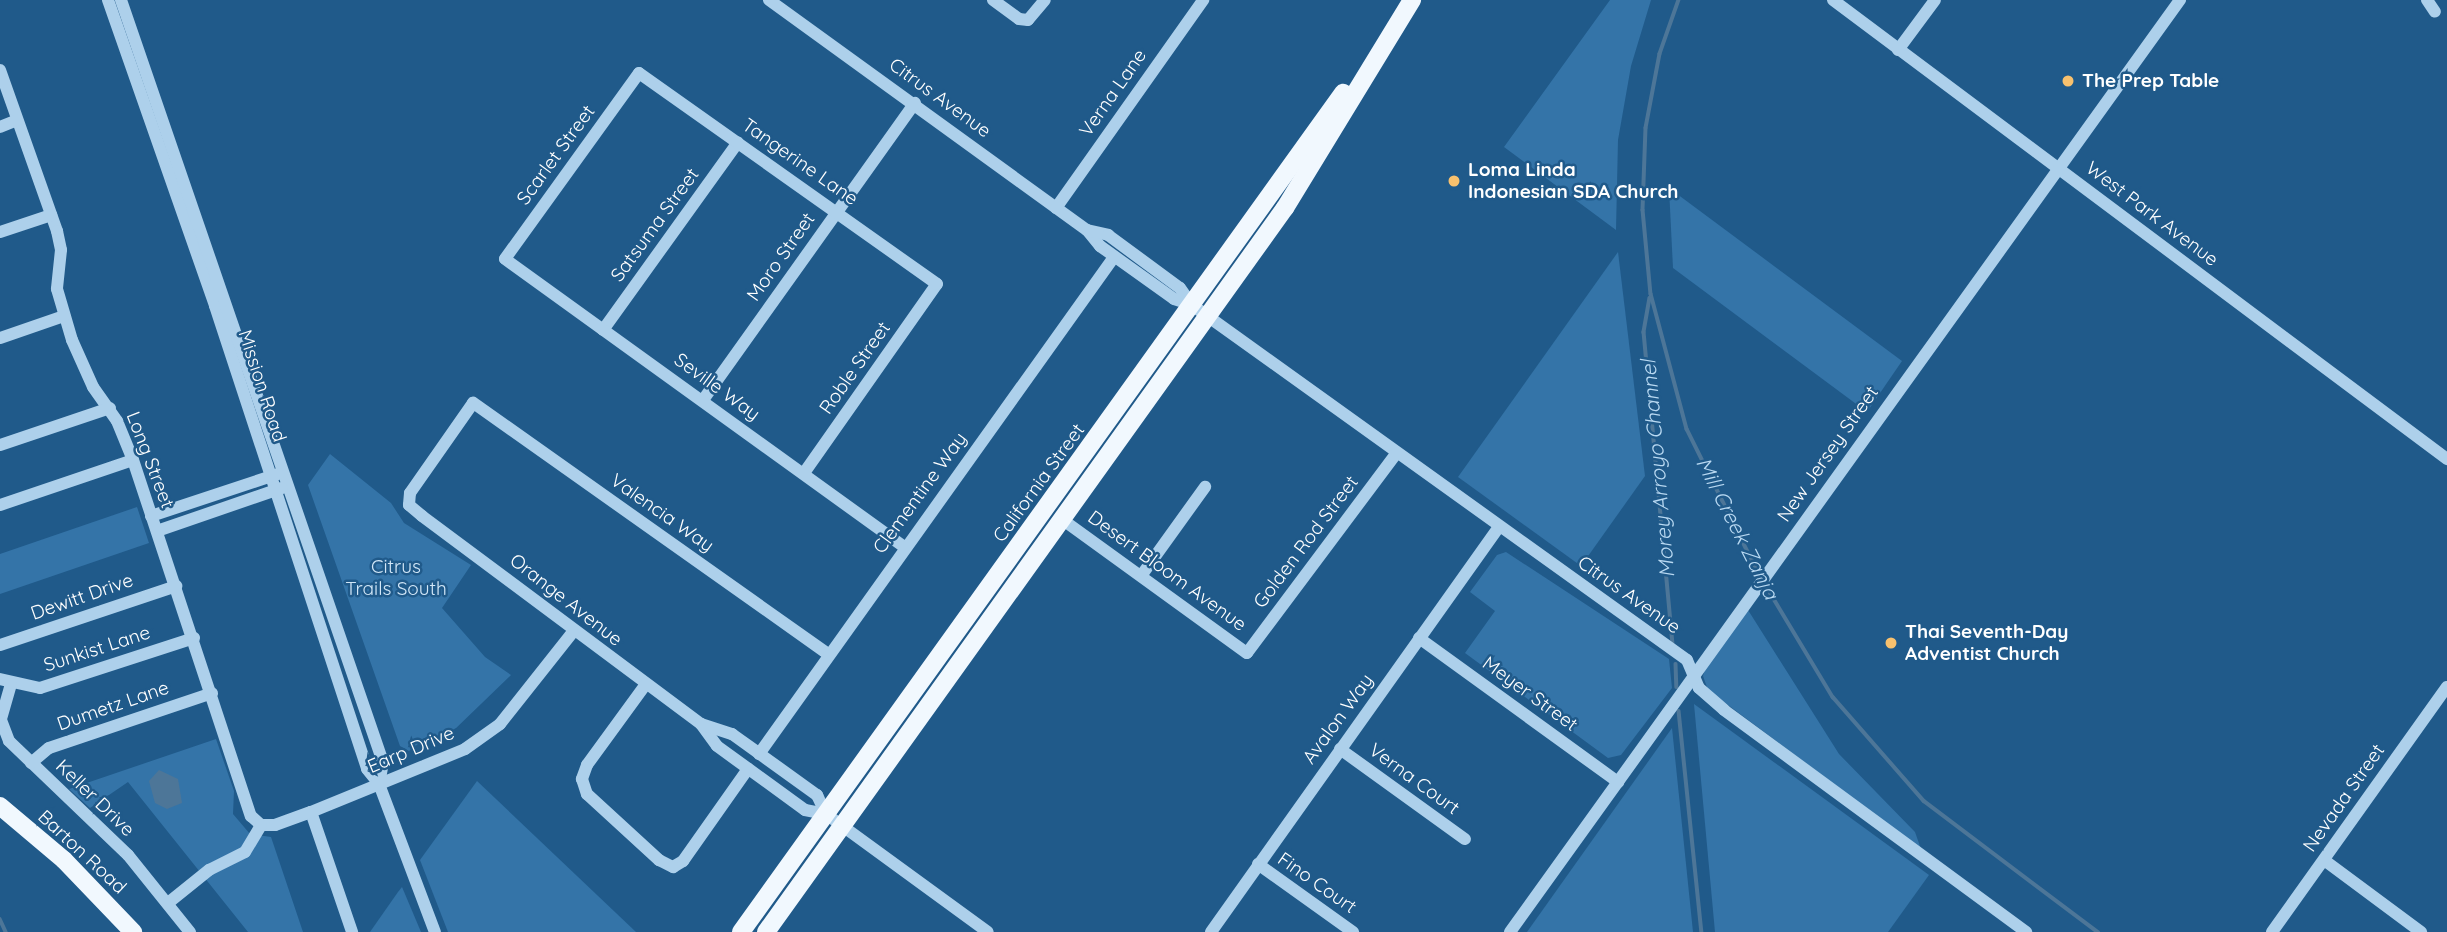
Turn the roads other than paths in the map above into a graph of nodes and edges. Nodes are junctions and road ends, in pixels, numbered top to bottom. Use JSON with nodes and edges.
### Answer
{"nodes":[{"id":1,"x":107,"y":0,"type":"edge"},
{"id":2,"x":121,"y":0,"type":"edge"},
{"id":3,"x":768,"y":0,"type":"edge"},
{"id":4,"x":993,"y":0,"type":"edge"},
{"id":5,"x":1045,"y":0,"type":"edge"},
{"id":6,"x":1203,"y":0,"type":"edge"},
{"id":7,"x":1412,"y":0,"type":"edge"},
{"id":8,"x":1833,"y":0,"type":"edge"},
{"id":9,"x":1935,"y":0,"type":"edge"},
{"id":10,"x":2180,"y":0,"type":"edge"},
{"id":11,"x":2427,"y":0,"type":"edge"},
{"id":12,"x":2435,"y":12,"type":"dead end"},
{"id":13,"x":1898,"y":50,"type":"junction"},
{"id":14,"x":0,"y":71,"type":"edge"},
{"id":15,"x":639,"y":74,"type":"joint"},
{"id":16,"x":915,"y":103,"type":"junction"},
{"id":17,"x":17,"y":120,"type":"junction"},
{"id":18,"x":0,"y":127,"type":"edge"},
{"id":19,"x":738,"y":142,"type":"junction"},
{"id":20,"x":2058,"y":166,"type":"junction"},
{"id":21,"x":1056,"y":208,"type":"junction"},
{"id":22,"x":837,"y":212,"type":"junction"},
{"id":23,"x":51,"y":215,"type":"junction"},
{"id":24,"x":1087,"y":230,"type":"junction"},
{"id":25,"x":0,"y":232,"type":"edge"},
{"id":26,"x":1114,"y":257,"type":"junction"},
{"id":27,"x":505,"y":259,"type":"joint"},
{"id":28,"x":937,"y":284,"type":"joint"},
{"id":29,"x":1200,"y":311,"type":"junction"},
{"id":30,"x":64,"y":316,"type":"junction"},
{"id":31,"x":603,"y":330,"type":"junction"},
{"id":32,"x":0,"y":338,"type":"edge"},
{"id":33,"x":703,"y":400,"type":"junction"},
{"id":34,"x":473,"y":403,"type":"joint"},
{"id":35,"x":110,"y":408,"type":"junction"},
{"id":36,"x":0,"y":445,"type":"edge"},
{"id":37,"x":1396,"y":454,"type":"junction"},
{"id":38,"x":2447,"y":459,"type":"edge"},
{"id":39,"x":133,"y":460,"type":"junction"},
{"id":40,"x":285,"y":472,"type":"junction"},
{"id":41,"x":804,"y":473,"type":"junction"},
{"id":42,"x":271,"y":477,"type":"junction"},
{"id":43,"x":290,"y":485,"type":"junction"},
{"id":44,"x":1205,"y":487,"type":"dead end"},
{"id":45,"x":276,"y":491,"type":"junction"},
{"id":46,"x":205,"y":498,"type":"junction"},
{"id":47,"x":0,"y":505,"type":"edge"},
{"id":48,"x":210,"y":513,"type":"junction"},
{"id":49,"x":151,"y":516,"type":"junction"},
{"id":50,"x":1063,"y":520,"type":"junction"},
{"id":51,"x":1498,"y":528,"type":"junction"},
{"id":52,"x":156,"y":531,"type":"junction"},
{"id":53,"x":905,"y":547,"type":"junction"},
{"id":54,"x":1141,"y":576,"type":"junction"},
{"id":55,"x":176,"y":586,"type":"junction"},
{"id":56,"x":573,"y":632,"type":"junction"},
{"id":57,"x":194,"y":638,"type":"junction"},
{"id":58,"x":1419,"y":638,"type":"junction"},
{"id":59,"x":0,"y":645,"type":"edge"},
{"id":60,"x":1247,"y":653,"type":"joint"},
{"id":61,"x":828,"y":654,"type":"junction"},
{"id":62,"x":1693,"y":676,"type":"junction"},
{"id":63,"x":6,"y":681,"type":"edge"},
{"id":64,"x":646,"y":684,"type":"junction"},
{"id":65,"x":2447,"y":687,"type":"edge"},
{"id":66,"x":212,"y":693,"type":"junction"},
{"id":67,"x":701,"y":724,"type":"junction"},
{"id":68,"x":1340,"y":750,"type":"junction"},
{"id":69,"x":759,"y":754,"type":"junction"},
{"id":70,"x":31,"y":763,"type":"junction"},
{"id":71,"x":748,"y":769,"type":"junction"},
{"id":72,"x":1618,"y":782,"type":"junction"},
{"id":73,"x":379,"y":784,"type":"junction"},
{"id":74,"x":0,"y":806,"type":"edge"},
{"id":75,"x":311,"y":812,"type":"junction"},
{"id":76,"x":826,"y":814,"type":"junction"},
{"id":77,"x":261,"y":825,"type":"junction"},
{"id":78,"x":841,"y":825,"type":"junction"},
{"id":79,"x":1465,"y":839,"type":"dead end"},
{"id":80,"x":2324,"y":860,"type":"junction"},
{"id":81,"x":1258,"y":864,"type":"junction"},
{"id":82,"x":168,"y":903,"type":"junction"},
{"id":83,"x":133,"y":932,"type":"edge"},
{"id":84,"x":190,"y":932,"type":"edge"},
{"id":85,"x":352,"y":932,"type":"edge"},
{"id":86,"x":435,"y":932,"type":"edge"},
{"id":87,"x":741,"y":932,"type":"edge"},
{"id":88,"x":766,"y":932,"type":"edge"},
{"id":89,"x":988,"y":932,"type":"edge"},
{"id":90,"x":1211,"y":932,"type":"edge"},
{"id":91,"x":1353,"y":932,"type":"edge"},
{"id":92,"x":1510,"y":932,"type":"edge"},
{"id":93,"x":2026,"y":932,"type":"edge"},
{"id":94,"x":2272,"y":932,"type":"edge"},
{"id":95,"x":2421,"y":932,"type":"edge"}],
"edges":[{"from":1,"to":42,"type":"street","name":"Mission Road"},
{"from":2,"to":40,"type":"street","name":"Mission Road"},
{"from":3,"to":16,"type":"street","name":"Citrus Avenue"},
{"from":4,"to":5,"type":"street"},
{"from":6,"to":21,"type":"street","name":"Verna Lane"},
{"from":7,"to":29,"type":"main road","name":"California Street"},
{"from":8,"to":13,"type":"street","name":"West Park Avenue"},
{"from":9,"to":13,"type":"street"},
{"from":10,"to":20,"type":"street","name":"New Jersey Street"},
{"from":11,"to":12,"type":"street"},
{"from":13,"to":20,"type":"street","name":"West Park Avenue"},
{"from":14,"to":17,"type":"street","name":"Long Street"},
{"from":15,"to":19,"type":"street","name":"Tangerine Lane"},
{"from":15,"to":27,"type":"street","name":"Scarlet Street"},
{"from":16,"to":21,"type":"street","name":"Citrus Avenue"},
{"from":16,"to":22,"type":"street","name":"Moro Street"},
{"from":17,"to":18,"type":"street"},
{"from":17,"to":23,"type":"street","name":"Long Street"},
{"from":19,"to":22,"type":"street","name":"Tangerine Lane"},
{"from":19,"to":31,"type":"street","name":"Satsuma Street"},
{"from":20,"to":38,"type":"street","name":"West Park Avenue"},
{"from":20,"to":62,"type":"street","name":"New Jersey Street"},
{"from":21,"to":24,"type":"street","name":"Citrus Avenue"},
{"from":22,"to":28,"type":"street","name":"Tangerine Lane"},
{"from":22,"to":33,"type":"street","name":"Moro Street"},
{"from":23,"to":25,"type":"street"},
{"from":23,"to":30,"type":"street","name":"Long Street"},
{"from":24,"to":26,"type":"street","name":"Citrus Avenue"},
{"from":24,"to":29,"type":"street","name":"Citrus Avenue"},
{"from":26,"to":29,"type":"street","name":"Citrus Avenue"},
{"from":26,"to":53,"type":"street","name":"Clementine Way"},
{"from":27,"to":31,"type":"street","name":"Seville Way"},
{"from":28,"to":41,"type":"street","name":"Roble Street"},
{"from":29,"to":37,"type":"street","name":"Citrus Avenue"},
{"from":29,"to":50,"type":"main road","name":"California Street"},
{"from":29,"to":76,"type":"main road","name":"California Street"},
{"from":30,"to":32,"type":"street"},
{"from":30,"to":35,"type":"street","name":"Long Street"},
{"from":31,"to":33,"type":"street","name":"Seville Way"},
{"from":33,"to":41,"type":"street","name":"Seville Way"},
{"from":34,"to":56,"type":"street","name":"Orange Avenue"},
{"from":34,"to":61,"type":"street","name":"Valencia Way"},
{"from":35,"to":36,"type":"street"},
{"from":35,"to":39,"type":"street","name":"Long Street"},
{"from":37,"to":51,"type":"street","name":"Citrus Avenue"},
{"from":37,"to":60,"type":"street","name":"Golden Rod Street"},
{"from":39,"to":47,"type":"street"},
{"from":39,"to":49,"type":"street","name":"Long Street"},
{"from":40,"to":42,"type":"street"},
{"from":40,"to":43,"type":"street","name":"Mission Road"},
{"from":41,"to":53,"type":"street","name":"Seville Way"},
{"from":42,"to":45,"type":"street","name":"Mission Road"},
{"from":42,"to":46,"type":"street"},
{"from":43,"to":45,"type":"street"},
{"from":43,"to":73,"type":"street","name":"Mission Road"},
{"from":44,"to":54,"type":"street"},
{"from":45,"to":48,"type":"street"},
{"from":45,"to":73,"type":"street","name":"Mission Road"},
{"from":46,"to":48,"type":"street"},
{"from":46,"to":49,"type":"street"},
{"from":48,"to":52,"type":"street"},
{"from":49,"to":52,"type":"street","name":"Long Street"},
{"from":50,"to":54,"type":"street","name":"Desert Bloom Avenue"},
{"from":50,"to":78,"type":"main road","name":"California Street"},
{"from":51,"to":58,"type":"street","name":"Avalon Way"},
{"from":51,"to":62,"type":"street","name":"Citrus Avenue"},
{"from":52,"to":55,"type":"street","name":"Long Street"},
{"from":53,"to":61,"type":"street","name":"Clementine Way"},
{"from":54,"to":60,"type":"street","name":"Desert Bloom Avenue"},
{"from":55,"to":57,"type":"street","name":"Long Street"},
{"from":55,"to":59,"type":"street","name":"Dewitt Drive"},
{"from":56,"to":64,"type":"street","name":"Orange Avenue"},
{"from":56,"to":73,"type":"street","name":"Earp Drive"},
{"from":57,"to":63,"type":"street","name":"Sunkist Lane"},
{"from":57,"to":66,"type":"street","name":"Long Street"},
{"from":58,"to":68,"type":"street","name":"Avalon Way"},
{"from":58,"to":72,"type":"street","name":"Meyer Street"},
{"from":61,"to":69,"type":"street","name":"Clementine Way"},
{"from":62,"to":72,"type":"street","name":"New Jersey Street"},
{"from":62,"to":93,"type":"street","name":"Citrus Avenue"},
{"from":63,"to":70,"type":"street","name":"Keller Drive"},
{"from":64,"to":67,"type":"street","name":"Orange Avenue"},
{"from":64,"to":71,"type":"street"},
{"from":65,"to":80,"type":"street","name":"Nevada Street"},
{"from":66,"to":70,"type":"street","name":"Dumetz Lane"},
{"from":66,"to":77,"type":"street","name":"Long Street"},
{"from":67,"to":69,"type":"street","name":"Orange Avenue"},
{"from":67,"to":71,"type":"street","name":"Orange Avenue"},
{"from":68,"to":79,"type":"street","name":"Verna Court"},
{"from":68,"to":81,"type":"street","name":"Avalon Way"},
{"from":69,"to":76,"type":"street","name":"Orange Avenue"},
{"from":70,"to":82,"type":"street","name":"Keller Drive"},
{"from":71,"to":76,"type":"street","name":"Orange Avenue"},
{"from":72,"to":92,"type":"street","name":"New Jersey Street"},
{"from":73,"to":75,"type":"street","name":"Earp Drive"},
{"from":73,"to":86,"type":"street","name":"Mission Road"},
{"from":74,"to":83,"type":"main road","name":"Barton Road"},
{"from":75,"to":77,"type":"street","name":"Earp Drive"},
{"from":75,"to":85,"type":"street"},
{"from":76,"to":78,"type":"street","name":"Orange Avenue"},
{"from":76,"to":87,"type":"main road","name":"California Street"},
{"from":77,"to":82,"type":"street"},
{"from":78,"to":88,"type":"main road","name":"California Street"},
{"from":78,"to":89,"type":"street","name":"Orange Avenue"},
{"from":80,"to":94,"type":"street","name":"Nevada Street"},
{"from":80,"to":95,"type":"street"},
{"from":81,"to":90,"type":"street","name":"Avalon Way"},
{"from":81,"to":91,"type":"street","name":"Fino Court"},
{"from":82,"to":84,"type":"street","name":"Keller Drive"}]}
